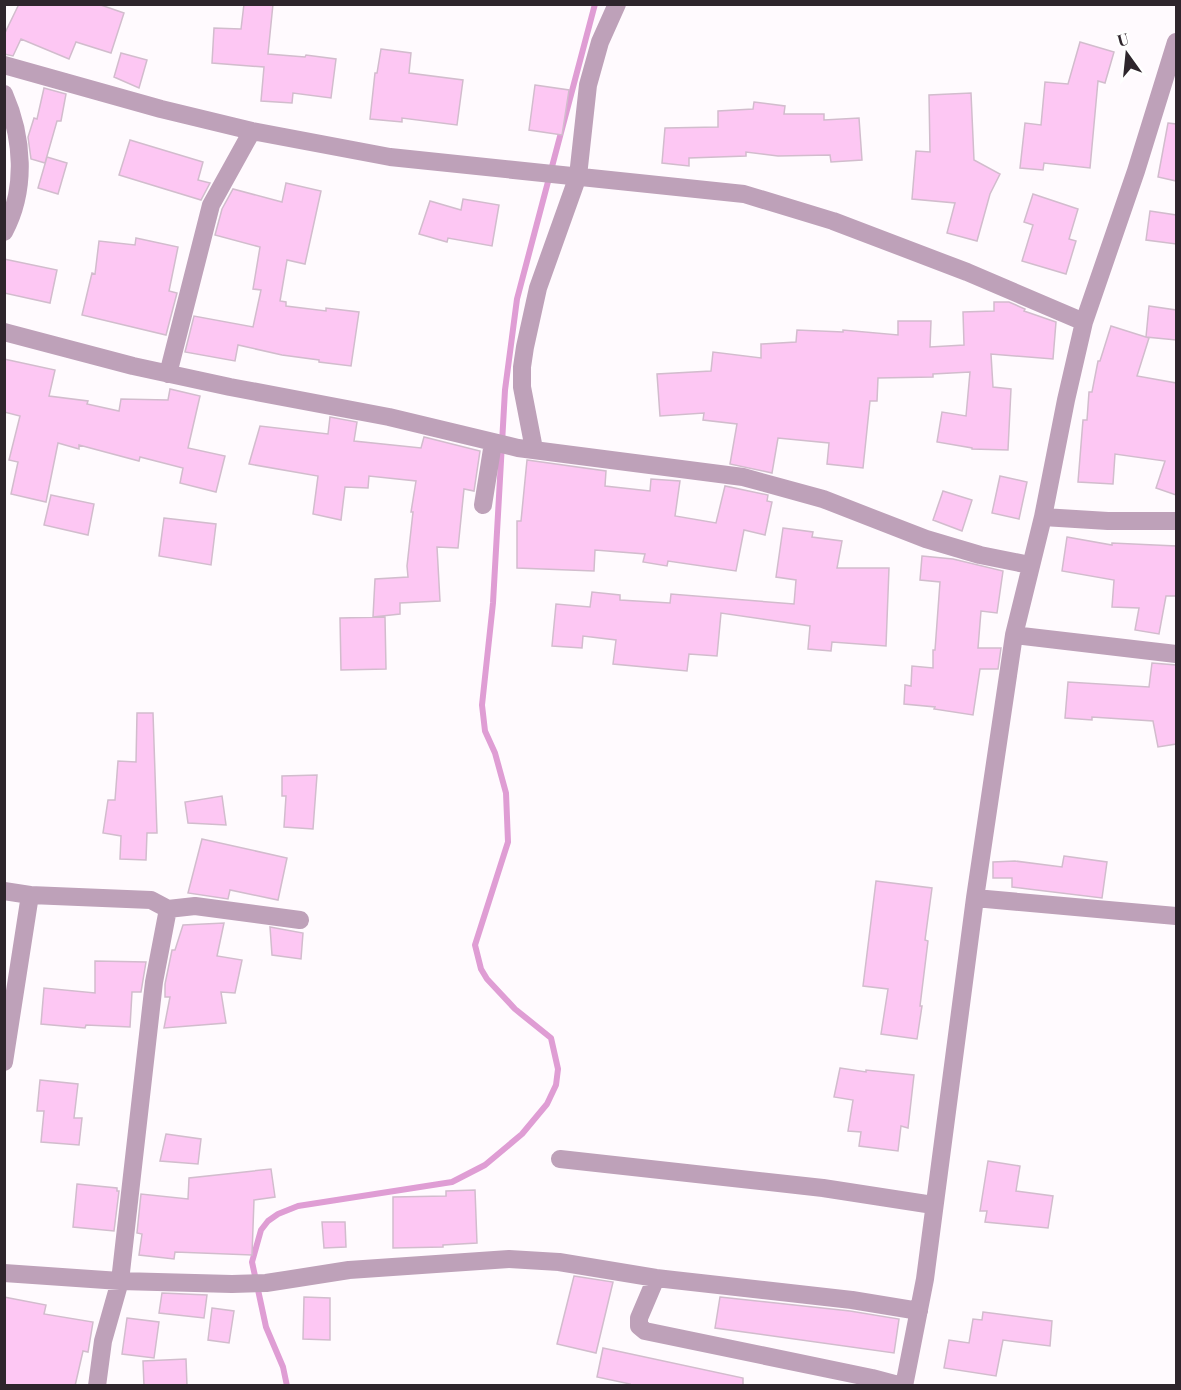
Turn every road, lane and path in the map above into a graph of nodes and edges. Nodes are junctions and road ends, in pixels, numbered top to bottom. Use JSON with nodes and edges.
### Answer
{"nodes":[{"id":1,"x":617,"y":4,"type":"edge"},
{"id":2,"x":1176,"y":42,"type":"edge"},
{"id":3,"x":4,"y":65,"type":"edge"},
{"id":4,"x":4,"y":94,"type":"edge"},
{"id":5,"x":252,"y":131,"type":"junction"},
{"id":6,"x":578,"y":176,"type":"junction"},
{"id":7,"x":4,"y":232,"type":"edge"},
{"id":8,"x":1084,"y":322,"type":"junction"},
{"id":9,"x":4,"y":332,"type":"edge"},
{"id":10,"x":168,"y":374,"type":"junction"},
{"id":11,"x":495,"y":443,"type":"junction"},
{"id":12,"x":526,"y":448,"type":"junction"},
{"id":13,"x":483,"y":505,"type":"dead end"},
{"id":14,"x":1043,"y":517,"type":"junction"},
{"id":15,"x":1176,"y":521,"type":"edge"},
{"id":16,"x":1030,"y":565,"type":"junction"},
{"id":17,"x":1014,"y":635,"type":"junction"},
{"id":18,"x":1176,"y":654,"type":"edge"},
{"id":19,"x":4,"y":891,"type":"edge"},
{"id":20,"x":30,"y":895,"type":"junction"},
{"id":21,"x":975,"y":898,"type":"junction"},
{"id":22,"x":168,"y":909,"type":"junction"},
{"id":23,"x":1176,"y":916,"type":"edge"},
{"id":24,"x":300,"y":920,"type":"dead end"},
{"id":25,"x":4,"y":1062,"type":"edge"},
{"id":26,"x":560,"y":1160,"type":"dead end"},
{"id":27,"x":933,"y":1204,"type":"junction"},
{"id":28,"x":4,"y":1273,"type":"edge"},
{"id":29,"x":656,"y":1278,"type":"junction"},
{"id":30,"x":120,"y":1281,"type":"junction"},
{"id":31,"x":919,"y":1311,"type":"junction"},
{"id":32,"x":97,"y":1386,"type":"edge"},
{"id":33,"x":903,"y":1386,"type":"edge"}],
"edges":[{"from":1,"to":6,"type":"street"},
{"from":2,"to":8,"type":"street"},
{"from":3,"to":5,"type":"street"},
{"from":4,"to":7,"type":"street"},
{"from":5,"to":6,"type":"street"},
{"from":5,"to":10,"type":"street"},
{"from":6,"to":8,"type":"street"},
{"from":6,"to":12,"type":"street"},
{"from":8,"to":14,"type":"street"},
{"from":9,"to":10,"type":"street"},
{"from":10,"to":11,"type":"street"},
{"from":11,"to":12,"type":"street"},
{"from":11,"to":13,"type":"street"},
{"from":12,"to":16,"type":"street"},
{"from":14,"to":15,"type":"street"},
{"from":14,"to":16,"type":"street"},
{"from":16,"to":17,"type":"street"},
{"from":17,"to":18,"type":"street"},
{"from":17,"to":21,"type":"street"},
{"from":19,"to":20,"type":"street"},
{"from":20,"to":22,"type":"street"},
{"from":20,"to":25,"type":"street"},
{"from":21,"to":23,"type":"street"},
{"from":21,"to":27,"type":"street"},
{"from":22,"to":24,"type":"street"},
{"from":22,"to":30,"type":"street"},
{"from":26,"to":27,"type":"street"},
{"from":27,"to":31,"type":"street"},
{"from":28,"to":30,"type":"street"},
{"from":29,"to":30,"type":"street"},
{"from":29,"to":31,"type":"street"},
{"from":29,"to":33,"type":"street"},
{"from":30,"to":32,"type":"street"},
{"from":31,"to":33,"type":"street"}]}
